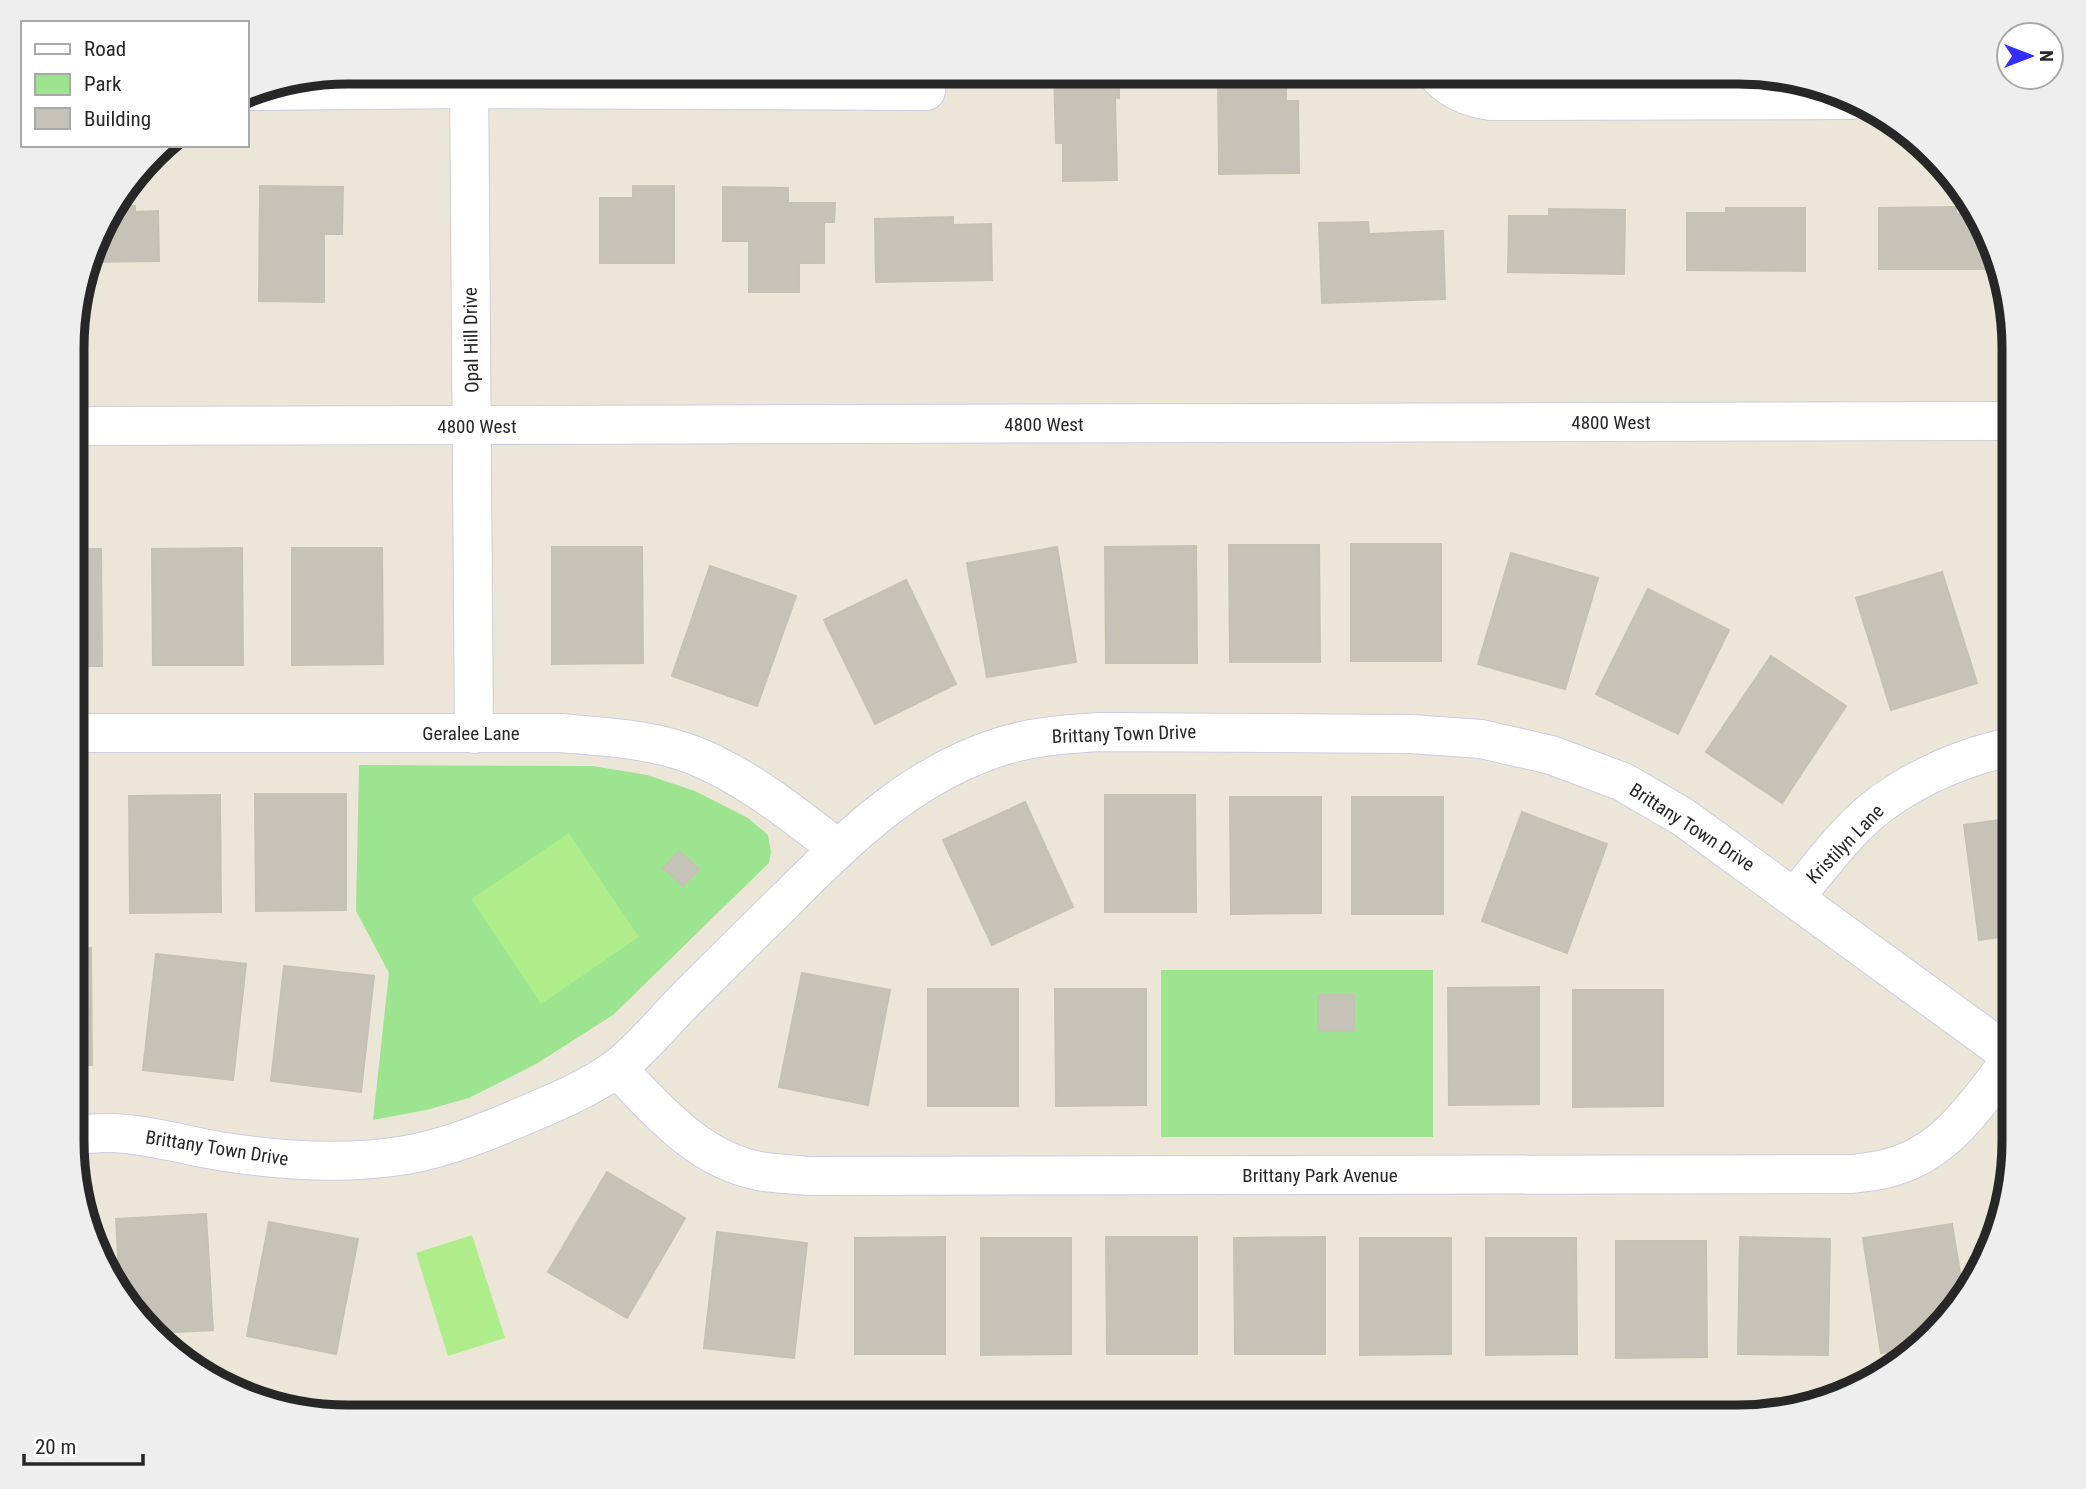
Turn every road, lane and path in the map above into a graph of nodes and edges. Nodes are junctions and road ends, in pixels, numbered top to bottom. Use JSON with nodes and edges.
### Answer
{"nodes":[{"id":1,"x":390,"y":84,"type":"edge"},
{"id":2,"x":469,"y":84,"type":"edge"},
{"id":3,"x":1448,"y":84,"type":"edge"},
{"id":4,"x":300,"y":89,"type":"edge"},
{"id":5,"x":1829,"y":100,"type":"edge"},
{"id":6,"x":2002,"y":421,"type":"edge"},
{"id":7,"x":84,"y":426,"type":"edge"},
{"id":8,"x":472,"y":426,"type":"junction"},
{"id":9,"x":84,"y":733,"type":"edge"},
{"id":10,"x":474,"y":734,"type":"junction"},
{"id":11,"x":2002,"y":749,"type":"edge"},
{"id":12,"x":837,"y":849,"type":"junction"},
{"id":13,"x":1795,"y":897,"type":"junction"},
{"id":14,"x":2002,"y":1049,"type":"edge"},
{"id":15,"x":617,"y":1068,"type":"junction"},
{"id":16,"x":2002,"y":1071,"type":"edge"},
{"id":17,"x":84,"y":1134,"type":"edge"}],
"edges":[{"from":1,"to":4,"type":"street"},
{"from":2,"to":8,"type":"street","name":"Opal Hill Drive"},
{"from":3,"to":5,"type":"street"},
{"from":6,"to":8,"type":"street","name":"4800 West"},
{"from":7,"to":8,"type":"street","name":"4800 West"},
{"from":8,"to":10,"type":"street","name":"Opal Hill Drive"},
{"from":9,"to":10,"type":"street","name":"Geralee Lane"},
{"from":10,"to":12,"type":"street","name":"Geralee Lane"},
{"from":11,"to":13,"type":"street","name":"Kristilyn Lane"},
{"from":12,"to":13,"type":"street","name":"Brittany Town Drive"},
{"from":12,"to":15,"type":"street","name":"Brittany Town Drive"},
{"from":13,"to":14,"type":"street","name":"Brittany Town Drive"},
{"from":15,"to":16,"type":"street","name":"Brittany Park Avenue"},
{"from":15,"to":17,"type":"street","name":"Brittany Town Drive"}]}
